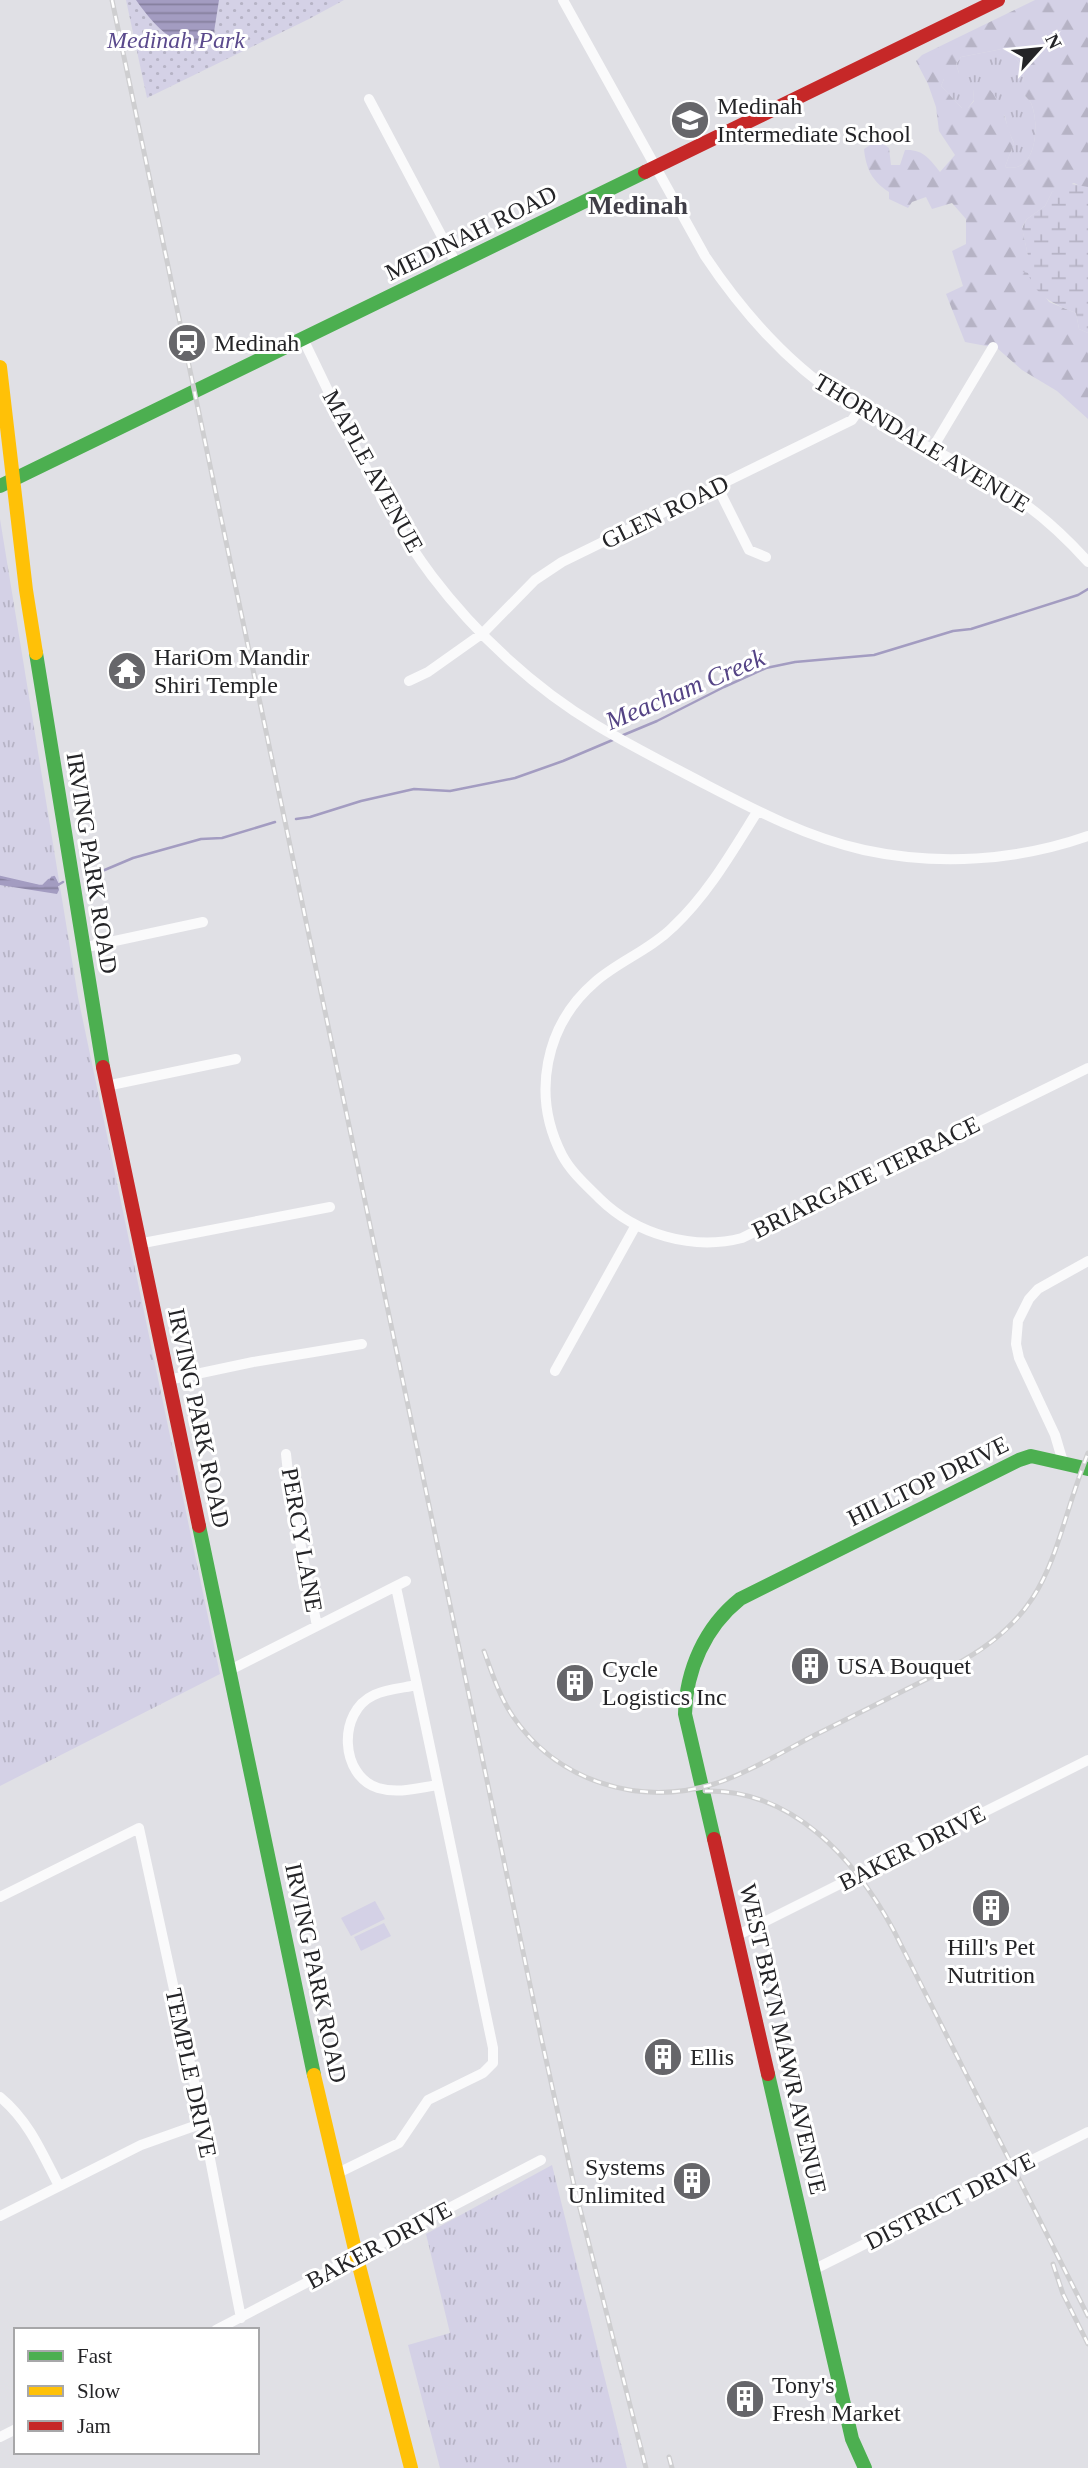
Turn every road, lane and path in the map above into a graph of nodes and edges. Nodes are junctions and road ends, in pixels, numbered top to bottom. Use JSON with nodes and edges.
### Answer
{"nodes":[{"id":1,"x":563,"y":0,"type":"edge"},
{"id":2,"x":998,"y":0,"type":"edge"},
{"id":3,"x":369,"y":99,"type":"dead end"},
{"id":4,"x":656,"y":167,"type":"junction"},
{"id":5,"x":457,"y":265,"type":"junction"},
{"id":6,"x":303,"y":339,"type":"junction"},
{"id":7,"x":993,"y":347,"type":"dead end"},
{"id":8,"x":0,"y":367,"type":"edge"},
{"id":9,"x":859,"y":410,"type":"junction"},
{"id":10,"x":932,"y":449,"type":"junction"},
{"id":11,"x":14,"y":479,"type":"junction"},
{"id":12,"x":0,"y":486,"type":"edge"},
{"id":13,"x":717,"y":486,"type":"junction"},
{"id":14,"x":766,"y":557,"type":"dead end"},
{"id":15,"x":1088,"y":562,"type":"edge"},
{"id":16,"x":483,"y":633,"type":"junction"},
{"id":17,"x":409,"y":681,"type":"dead end"},
{"id":18,"x":757,"y":811,"type":"junction"},
{"id":19,"x":1088,"y":836,"type":"edge"},
{"id":20,"x":203,"y":922,"type":"dead end"},
{"id":21,"x":82,"y":948,"type":"junction"},
{"id":22,"x":236,"y":1059,"type":"dead end"},
{"id":23,"x":1088,"y":1068,"type":"edge"},
{"id":24,"x":106,"y":1086,"type":"junction"},
{"id":25,"x":330,"y":1207,"type":"dead end"},
{"id":26,"x":636,"y":1225,"type":"junction"},
{"id":27,"x":138,"y":1244,"type":"junction"},
{"id":28,"x":1088,"y":1261,"type":"edge"},
{"id":29,"x":362,"y":1344,"type":"dead end"},
{"id":30,"x":555,"y":1371,"type":"dead end"},
{"id":31,"x":168,"y":1380,"type":"junction"},
{"id":32,"x":286,"y":1454,"type":"dead end"},
{"id":33,"x":1063,"y":1462,"type":"junction"},
{"id":34,"x":1088,"y":1469,"type":"edge"},
{"id":35,"x":406,"y":1581,"type":"dead end"},
{"id":36,"x":396,"y":1587,"type":"junction"},
{"id":37,"x":716,"y":1622,"type":"joint"},
{"id":38,"x":317,"y":1626,"type":"junction"},
{"id":39,"x":228,"y":1671,"type":"junction"},
{"id":40,"x":416,"y":1685,"type":"junction"},
{"id":41,"x":1088,"y":1760,"type":"edge"},
{"id":42,"x":438,"y":1785,"type":"junction"},
{"id":43,"x":0,"y":1897,"type":"edge"},
{"id":44,"x":736,"y":1936,"type":"junction"},
{"id":45,"x":0,"y":2097,"type":"edge"},
{"id":46,"x":203,"y":2123,"type":"junction"},
{"id":47,"x":1088,"y":2132,"type":"edge"},
{"id":48,"x":541,"y":2160,"type":"dead end"},
{"id":49,"x":338,"y":2173,"type":"junction"},
{"id":50,"x":59,"y":2186,"type":"junction"},
{"id":51,"x":0,"y":2216,"type":"edge"},
{"id":52,"x":357,"y":2258,"type":"junction"},
{"id":53,"x":813,"y":2270,"type":"junction"},
{"id":54,"x":241,"y":2318,"type":"junction"},
{"id":55,"x":220,"y":2328,"type":"edge"},
{"id":56,"x":411,"y":2468,"type":"edge"},
{"id":57,"x":865,"y":2468,"type":"edge"}],
"edges":[{"from":1,"to":4,"type":"street","name":"THORNDALE AVENUE"},
{"from":2,"to":4,"type":"main road","name":"MEDINAH ROAD"},
{"from":3,"to":5,"type":"street"},
{"from":4,"to":5,"type":"main road","name":"MEDINAH ROAD"},
{"from":4,"to":9,"type":"street","name":"THORNDALE AVENUE"},
{"from":5,"to":6,"type":"main road","name":"MEDINAH ROAD"},
{"from":6,"to":11,"type":"main road","name":"MEDINAH ROAD"},
{"from":6,"to":16,"type":"street","name":"MAPLE AVENUE"},
{"from":7,"to":10,"type":"street"},
{"from":8,"to":11,"type":"main road","name":"IRVING PARK ROAD"},
{"from":9,"to":10,"type":"street","name":"THORNDALE AVENUE"},
{"from":9,"to":13,"type":"street","name":"GLEN ROAD"},
{"from":10,"to":15,"type":"street","name":"THORNDALE AVENUE"},
{"from":11,"to":12,"type":"main road","name":"MEDINAH ROAD"},
{"from":11,"to":21,"type":"main road","name":"IRVING PARK ROAD"},
{"from":13,"to":14,"type":"street"},
{"from":13,"to":16,"type":"street","name":"GLEN ROAD"},
{"from":16,"to":17,"type":"street","name":"GLEN ROAD"},
{"from":16,"to":18,"type":"street","name":"MAPLE AVENUE"},
{"from":18,"to":19,"type":"street","name":"MAPLE AVENUE"},
{"from":18,"to":26,"type":"street","name":"BRIARGATE TERRACE"},
{"from":20,"to":21,"type":"street"},
{"from":21,"to":24,"type":"main road","name":"IRVING PARK ROAD"},
{"from":22,"to":24,"type":"street"},
{"from":23,"to":26,"type":"street","name":"BRIARGATE TERRACE"},
{"from":24,"to":27,"type":"main road","name":"IRVING PARK ROAD"},
{"from":25,"to":27,"type":"street"},
{"from":26,"to":30,"type":"street"},
{"from":27,"to":31,"type":"main road","name":"IRVING PARK ROAD"},
{"from":28,"to":33,"type":"street"},
{"from":29,"to":31,"type":"street"},
{"from":31,"to":39,"type":"main road","name":"IRVING PARK ROAD"},
{"from":32,"to":38,"type":"street","name":"PERCY LANE"},
{"from":33,"to":34,"type":"main road","name":"HILLTOP DRIVE"},
{"from":33,"to":37,"type":"main road","name":"HILLTOP DRIVE"},
{"from":35,"to":36,"type":"street"},
{"from":36,"to":38,"type":"street"},
{"from":36,"to":40,"type":"street"},
{"from":37,"to":44,"type":"main road","name":"WEST BRYN MAWR AVENUE"},
{"from":38,"to":39,"type":"street"},
{"from":39,"to":49,"type":"main road","name":"IRVING PARK ROAD"},
{"from":40,"to":42,"type":"street"},
{"from":40,"to":42,"type":"street"},
{"from":41,"to":44,"type":"street","name":"BAKER DRIVE"},
{"from":42,"to":49,"type":"street"},
{"from":43,"to":46,"type":"street","name":"TEMPLE DRIVE"},
{"from":44,"to":53,"type":"main road","name":"WEST BRYN MAWR AVENUE"},
{"from":45,"to":50,"type":"street"},
{"from":46,"to":50,"type":"street"},
{"from":46,"to":54,"type":"street","name":"TEMPLE DRIVE"},
{"from":47,"to":53,"type":"street","name":"DISTRICT DRIVE"},
{"from":48,"to":52,"type":"street","name":"BAKER DRIVE"},
{"from":49,"to":52,"type":"main road","name":"IRVING PARK ROAD"},
{"from":50,"to":51,"type":"street"},
{"from":52,"to":54,"type":"street","name":"BAKER DRIVE"},
{"from":52,"to":56,"type":"main road","name":"IRVING PARK ROAD"},
{"from":53,"to":57,"type":"main road","name":"WEST BRYN MAWR AVENUE"},
{"from":54,"to":55,"type":"street","name":"BAKER DRIVE"}]}
